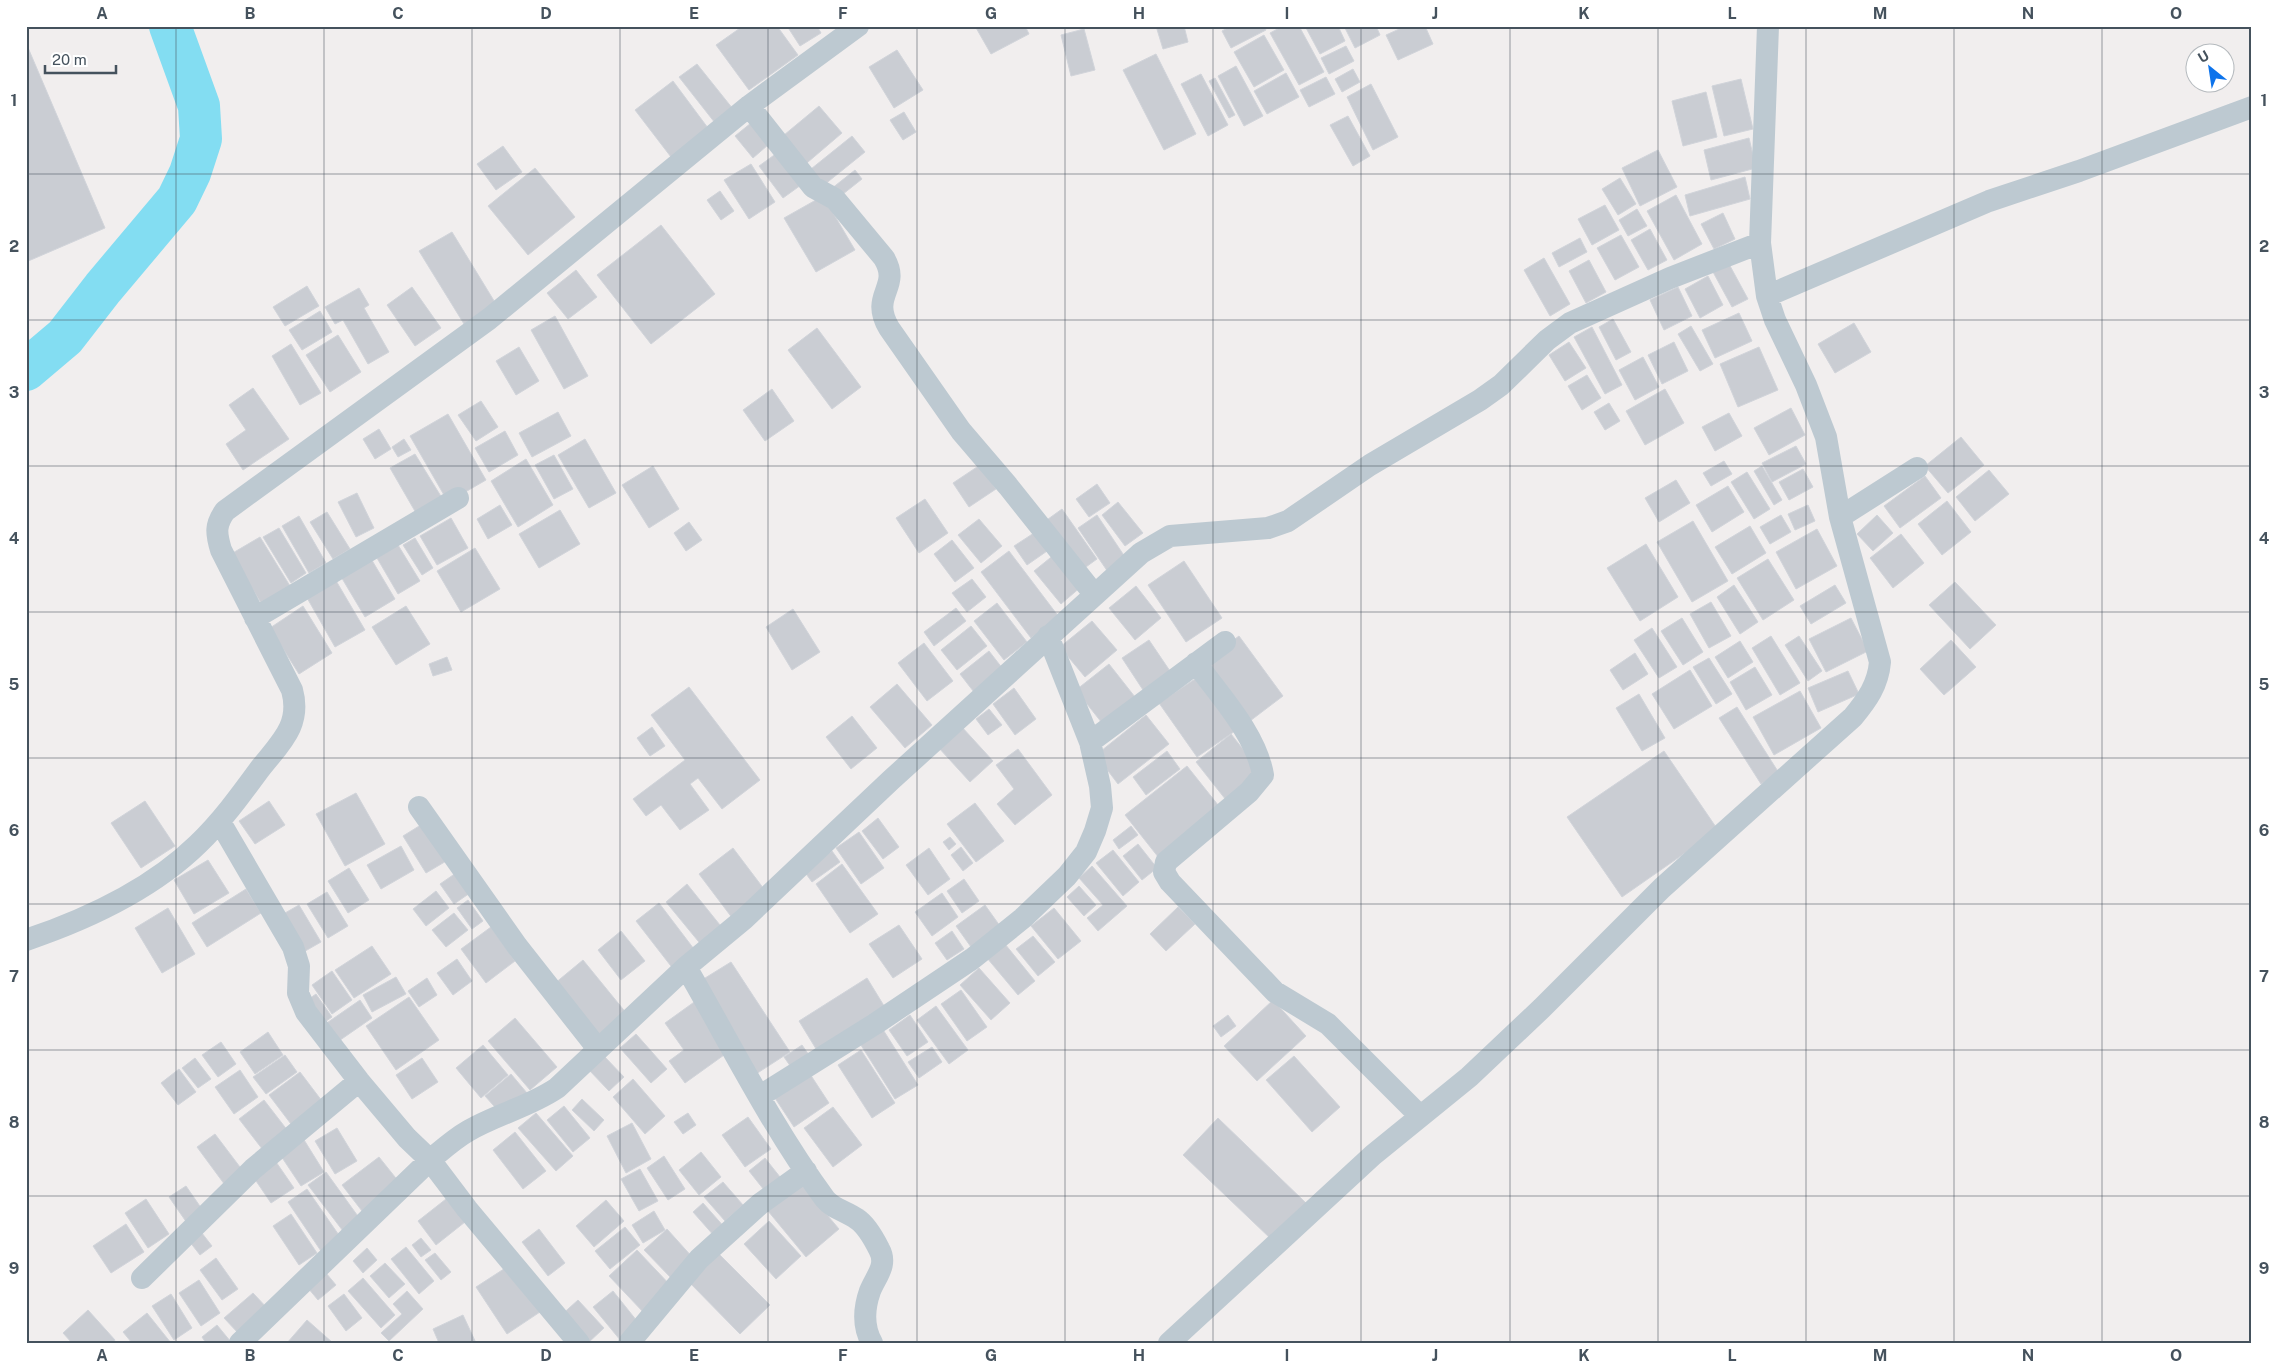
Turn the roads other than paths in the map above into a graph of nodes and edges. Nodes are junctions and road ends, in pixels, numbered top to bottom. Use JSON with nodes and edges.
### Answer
{"nodes":[{"id":1,"x":858,"y":26,"type":"edge"},
{"id":2,"x":1768,"y":26,"type":"edge"},
{"id":3,"x":749,"y":106,"type":"junction"},
{"id":4,"x":2252,"y":107,"type":"edge"},
{"id":5,"x":1760,"y":243,"type":"junction"},
{"id":6,"x":1767,"y":296,"type":"junction"},
{"id":7,"x":1917,"y":468,"type":"dead end"},
{"id":8,"x":458,"y":498,"type":"dead end"},
{"id":9,"x":1840,"y":517,"type":"junction"},
{"id":10,"x":1094,"y":594,"type":"junction"},
{"id":11,"x":255,"y":618,"type":"junction"},
{"id":12,"x":1048,"y":636,"type":"junction"},
{"id":13,"x":1225,"y":642,"type":"dead end"},
{"id":14,"x":1196,"y":663,"type":"junction"},
{"id":15,"x":1090,"y":742,"type":"junction"},
{"id":16,"x":419,"y":807,"type":"dead end"},
{"id":17,"x":220,"y":822,"type":"junction"},
{"id":18,"x":26,"y":940,"type":"edge"},
{"id":19,"x":686,"y":967,"type":"junction"},
{"id":20,"x":598,"y":1049,"type":"junction"},
{"id":21,"x":359,"y":1081,"type":"junction"},
{"id":22,"x":760,"y":1096,"type":"junction"},
{"id":23,"x":1420,"y":1116,"type":"junction"},
{"id":24,"x":430,"y":1160,"type":"junction"},
{"id":25,"x":806,"y":1171,"type":"junction"},
{"id":26,"x":142,"y":1278,"type":"dead end"},
{"id":27,"x":240,"y":1343,"type":"edge"},
{"id":28,"x":578,"y":1343,"type":"edge"},
{"id":29,"x":629,"y":1343,"type":"edge"},
{"id":30,"x":872,"y":1343,"type":"edge"},
{"id":31,"x":1169,"y":1343,"type":"edge"}],
"edges":[{"from":1,"to":3,"type":"street"},
{"from":2,"to":5,"type":"street"},
{"from":3,"to":10,"type":"street"},
{"from":3,"to":11,"type":"street"},
{"from":4,"to":6,"type":"street"},
{"from":5,"to":6,"type":"street"},
{"from":5,"to":10,"type":"street"},
{"from":6,"to":9,"type":"street"},
{"from":7,"to":9,"type":"street"},
{"from":8,"to":11,"type":"street"},
{"from":9,"to":23,"type":"street"},
{"from":10,"to":12,"type":"street"},
{"from":11,"to":17,"type":"street"},
{"from":12,"to":15,"type":"street"},
{"from":12,"to":19,"type":"street"},
{"from":13,"to":14,"type":"street"},
{"from":14,"to":15,"type":"street"},
{"from":14,"to":23,"type":"street"},
{"from":15,"to":22,"type":"street"},
{"from":16,"to":20,"type":"street"},
{"from":17,"to":18,"type":"street"},
{"from":17,"to":21,"type":"street"},
{"from":19,"to":20,"type":"street"},
{"from":19,"to":22,"type":"street"},
{"from":20,"to":24,"type":"street"},
{"from":21,"to":24,"type":"street"},
{"from":21,"to":26,"type":"street"},
{"from":22,"to":25,"type":"street"},
{"from":23,"to":31,"type":"street"},
{"from":24,"to":27,"type":"street"},
{"from":24,"to":28,"type":"street"},
{"from":25,"to":29,"type":"street"},
{"from":25,"to":30,"type":"street"}]}
